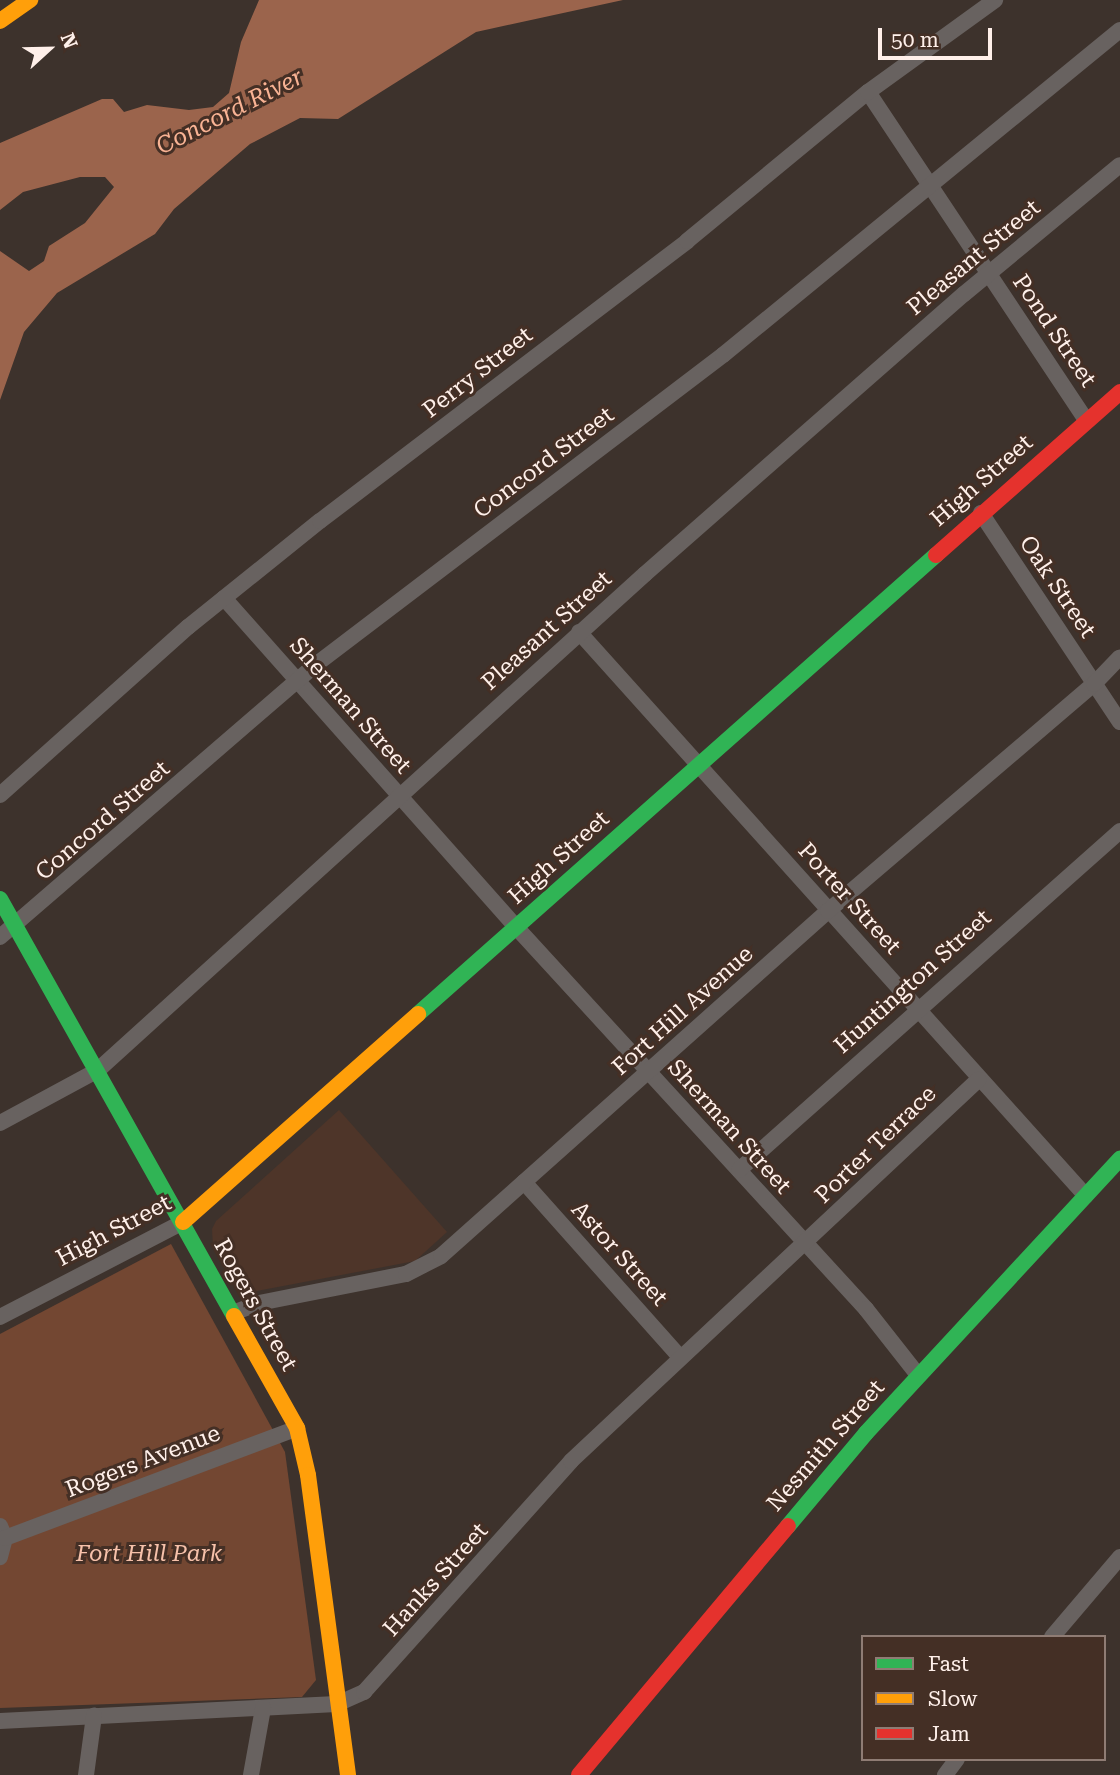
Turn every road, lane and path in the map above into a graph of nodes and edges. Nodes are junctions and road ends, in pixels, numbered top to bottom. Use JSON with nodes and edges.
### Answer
{"nodes":[{"id":1,"x":30,"y":0,"type":"edge"},
{"id":2,"x":995,"y":0,"type":"edge"},
{"id":3,"x":0,"y":21,"type":"edge"},
{"id":4,"x":1120,"y":30,"type":"edge"},
{"id":5,"x":868,"y":92,"type":"junction"},
{"id":6,"x":1120,"y":165,"type":"edge"},
{"id":7,"x":931,"y":185,"type":"junction"},
{"id":8,"x":989,"y":274,"type":"junction"},
{"id":9,"x":1120,"y":392,"type":"edge"},
{"id":10,"x":1086,"y":420,"type":"junction"},
{"id":11,"x":981,"y":513,"type":"junction"},
{"id":12,"x":224,"y":598,"type":"junction"},
{"id":13,"x":579,"y":632,"type":"junction"},
{"id":14,"x":1120,"y":657,"type":"edge"},
{"id":15,"x":297,"y":681,"type":"junction"},
{"id":16,"x":1094,"y":684,"type":"junction"},
{"id":17,"x":1120,"y":722,"type":"edge"},
{"id":18,"x":696,"y":766,"type":"junction"},
{"id":19,"x":0,"y":795,"type":"edge"},
{"id":20,"x":398,"y":795,"type":"junction"},
{"id":21,"x":1120,"y":831,"type":"edge"},
{"id":22,"x":0,"y":899,"type":"edge"},
{"id":23,"x":828,"y":911,"type":"junction"},
{"id":24,"x":16,"y":926,"type":"junction"},
{"id":25,"x":516,"y":928,"type":"junction"},
{"id":26,"x":0,"y":937,"type":"edge"},
{"id":27,"x":918,"y":1009,"type":"junction"},
{"id":28,"x":98,"y":1070,"type":"junction"},
{"id":29,"x":649,"y":1073,"type":"junction"},
{"id":30,"x":978,"y":1080,"type":"junction"},
{"id":31,"x":0,"y":1123,"type":"edge"},
{"id":32,"x":1120,"y":1159,"type":"edge"},
{"id":33,"x":739,"y":1170,"type":"junction"},
{"id":34,"x":524,"y":1181,"type":"junction"},
{"id":35,"x":1086,"y":1196,"type":"junction"},
{"id":36,"x":183,"y":1222,"type":"junction"},
{"id":37,"x":805,"y":1244,"type":"junction"},
{"id":38,"x":233,"y":1313,"type":"junction"},
{"id":39,"x":0,"y":1317,"type":"edge"},
{"id":40,"x":680,"y":1356,"type":"junction"},
{"id":41,"x":918,"y":1375,"type":"junction"},
{"id":42,"x":297,"y":1428,"type":"junction"},
{"id":43,"x":2,"y":1532,"type":"edge"},
{"id":44,"x":0,"y":1557,"type":"edge"},
{"id":45,"x":1120,"y":1557,"type":"edge"},
{"id":46,"x":1054,"y":1635,"type":"edge"},
{"id":47,"x":337,"y":1704,"type":"junction"},
{"id":48,"x":263,"y":1708,"type":"junction"},
{"id":49,"x":94,"y":1716,"type":"junction"},
{"id":50,"x":0,"y":1721,"type":"edge"},
{"id":51,"x":86,"y":1775,"type":"edge"},
{"id":52,"x":251,"y":1775,"type":"edge"},
{"id":53,"x":348,"y":1775,"type":"edge"},
{"id":54,"x":579,"y":1775,"type":"edge"}],
"edges":[{"from":1,"to":3,"type":"street"},
{"from":2,"to":5,"type":"street","name":"Perry Street"},
{"from":4,"to":7,"type":"street","name":"Concord Street"},
{"from":5,"to":7,"type":"street","name":"Pond Street"},
{"from":5,"to":12,"type":"street","name":"Perry Street"},
{"from":6,"to":8,"type":"street","name":"Pleasant Street"},
{"from":7,"to":8,"type":"street","name":"Pond Street"},
{"from":7,"to":15,"type":"street","name":"Concord Street"},
{"from":8,"to":10,"type":"street","name":"Pond Street"},
{"from":8,"to":13,"type":"street","name":"Pleasant Street"},
{"from":9,"to":10,"type":"street","name":"High Street"},
{"from":10,"to":11,"type":"street","name":"High Street"},
{"from":11,"to":16,"type":"street","name":"Oak Street"},
{"from":11,"to":18,"type":"street","name":"High Street"},
{"from":12,"to":15,"type":"street","name":"Sherman Street"},
{"from":12,"to":19,"type":"street","name":"Perry Street"},
{"from":13,"to":18,"type":"street","name":"Porter Street"},
{"from":13,"to":20,"type":"street","name":"Pleasant Street"},
{"from":14,"to":16,"type":"street","name":"Fort Hill Avenue"},
{"from":15,"to":20,"type":"street","name":"Sherman Street"},
{"from":15,"to":24,"type":"street","name":"Concord Street"},
{"from":16,"to":17,"type":"street","name":"Oak Street"},
{"from":16,"to":23,"type":"street","name":"Fort Hill Avenue"},
{"from":18,"to":23,"type":"street","name":"Porter Street"},
{"from":18,"to":25,"type":"street","name":"High Street"},
{"from":20,"to":25,"type":"street","name":"Sherman Street"},
{"from":20,"to":28,"type":"street","name":"Pleasant Street"},
{"from":21,"to":27,"type":"street","name":"Huntington Street"},
{"from":22,"to":24,"type":"street","name":"Rogers Street"},
{"from":23,"to":27,"type":"street","name":"Porter Street"},
{"from":23,"to":29,"type":"street","name":"Fort Hill Avenue"},
{"from":24,"to":26,"type":"street","name":"Concord Street"},
{"from":24,"to":28,"type":"street","name":"Rogers Street"},
{"from":25,"to":29,"type":"street","name":"Sherman Street"},
{"from":25,"to":36,"type":"street","name":"High Street"},
{"from":27,"to":30,"type":"street","name":"Porter Street"},
{"from":27,"to":33,"type":"street","name":"Huntington Street"},
{"from":28,"to":31,"type":"street","name":"Pleasant Street"},
{"from":28,"to":36,"type":"street","name":"Rogers Street"},
{"from":29,"to":33,"type":"street","name":"Sherman Street"},
{"from":29,"to":34,"type":"street","name":"Fort Hill Avenue"},
{"from":30,"to":35,"type":"street","name":"Porter Street"},
{"from":30,"to":37,"type":"street","name":"Porter Terrace"},
{"from":32,"to":35,"type":"street","name":"Nesmith Street"},
{"from":33,"to":37,"type":"street","name":"Sherman Street"},
{"from":34,"to":38,"type":"street","name":"Fort Hill Avenue"},
{"from":34,"to":40,"type":"street","name":"Astor Street"},
{"from":35,"to":41,"type":"street","name":"Nesmith Street"},
{"from":36,"to":38,"type":"street","name":"Rogers Street"},
{"from":36,"to":39,"type":"street","name":"High Street"},
{"from":37,"to":40,"type":"street","name":"Hanks Street"},
{"from":37,"to":41,"type":"street","name":"Sherman Street"},
{"from":38,"to":42,"type":"street","name":"Rogers Street"},
{"from":40,"to":47,"type":"street","name":"Hanks Street"},
{"from":41,"to":54,"type":"street","name":"Nesmith Street"},
{"from":42,"to":43,"type":"street","name":"Rogers Avenue"},
{"from":42,"to":47,"type":"street","name":"Rogers Street"},
{"from":43,"to":44,"type":"street"},
{"from":45,"to":46,"type":"street"},
{"from":47,"to":48,"type":"street","name":"Hanks Street"},
{"from":47,"to":53,"type":"street","name":"Rogers Street"},
{"from":48,"to":49,"type":"street","name":"Hanks Street"},
{"from":48,"to":52,"type":"street"},
{"from":49,"to":50,"type":"street","name":"Hanks Street"},
{"from":49,"to":51,"type":"street"}]}
